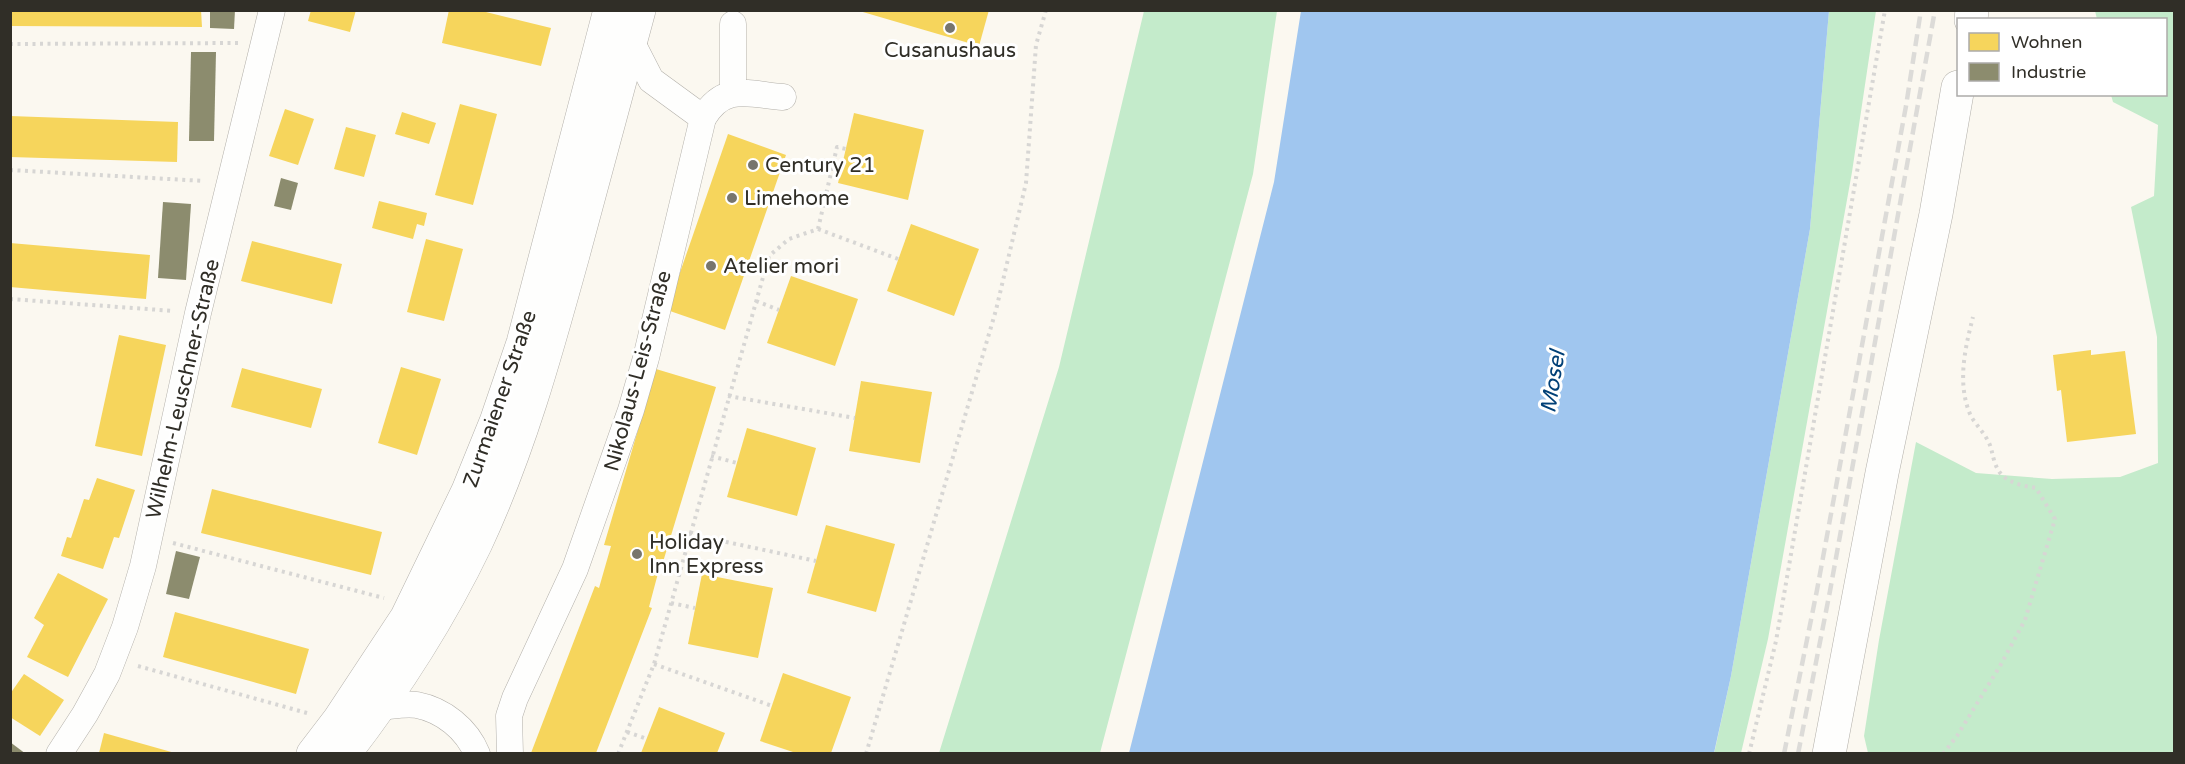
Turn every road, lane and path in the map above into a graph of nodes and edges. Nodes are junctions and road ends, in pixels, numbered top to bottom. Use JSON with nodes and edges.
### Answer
{"nodes":[{"id":1,"x":272,"y":10,"type":"edge"},
{"id":2,"x":610,"y":10,"type":"edge"},
{"id":3,"x":1046,"y":10,"type":"edge"},
{"id":4,"x":1885,"y":10,"type":"edge"},
{"id":5,"x":733,"y":24,"type":"dead end"},
{"id":6,"x":635,"y":26,"type":"edge"},
{"id":7,"x":265,"y":43,"type":"junction"},
{"id":8,"x":10,"y":44,"type":"edge"},
{"id":9,"x":733,"y":93,"type":"junction"},
{"id":10,"x":1957,"y":96,"type":"edge"},
{"id":11,"x":783,"y":97,"type":"dead end"},
{"id":12,"x":703,"y":118,"type":"junction"},
{"id":13,"x":846,"y":149,"type":"dead end"},
{"id":14,"x":10,"y":170,"type":"edge"},
{"id":15,"x":231,"y":183,"type":"junction"},
{"id":16,"x":818,"y":229,"type":"junction"},
{"id":17,"x":898,"y":259,"type":"dead end"},
{"id":18,"x":10,"y":299,"type":"edge"},
{"id":19,"x":756,"y":301,"type":"junction"},
{"id":20,"x":779,"y":310,"type":"dead end"},
{"id":21,"x":198,"y":313,"type":"junction"},
{"id":22,"x":1973,"y":317,"type":"dead end"},
{"id":23,"x":728,"y":396,"type":"junction"},
{"id":24,"x":855,"y":418,"type":"dead end"},
{"id":25,"x":711,"y":456,"type":"junction"},
{"id":26,"x":737,"y":463,"type":"dead end"},
{"id":27,"x":689,"y":534,"type":"junction"},
{"id":28,"x":149,"y":539,"type":"junction"},
{"id":29,"x":816,"y":561,"type":"dead end"},
{"id":30,"x":394,"y":600,"type":"dead end"},
{"id":31,"x":671,"y":603,"type":"junction"},
{"id":32,"x":695,"y":608,"type":"dead end"},
{"id":33,"x":114,"y":659,"type":"junction"},
{"id":34,"x":654,"y":664,"type":"junction"},
{"id":35,"x":772,"y":706,"type":"dead end"},
{"id":36,"x":380,"y":707,"type":"junction"},
{"id":37,"x":339,"y":720,"type":"junction"},
{"id":38,"x":627,"y":732,"type":"junction"},
{"id":39,"x":646,"y":739,"type":"dead end"},
{"id":40,"x":59,"y":753,"type":"edge"},
{"id":41,"x":313,"y":753,"type":"edge"},
{"id":42,"x":344,"y":753,"type":"edge"},
{"id":43,"x":477,"y":753,"type":"edge"},
{"id":44,"x":510,"y":753,"type":"edge"},
{"id":45,"x":618,"y":753,"type":"edge"},
{"id":46,"x":866,"y":753,"type":"edge"},
{"id":47,"x":1749,"y":753,"type":"edge"},
{"id":48,"x":1829,"y":753,"type":"edge"},
{"id":49,"x":1942,"y":753,"type":"edge"}],
"edges":[{"from":1,"to":7,"type":"street","name":"Wilhelm-Leuschner-Straße"},
{"from":2,"to":37,"type":"main road","name":"Zurmaiener Straße"},
{"from":3,"to":46,"type":"path"},
{"from":4,"to":47,"type":"path"},
{"from":5,"to":9,"type":"street"},
{"from":6,"to":12,"type":"street"},
{"from":6,"to":36,"type":"main road","name":"Zurmaiener Straße"},
{"from":7,"to":8,"type":"path"},
{"from":7,"to":15,"type":"street","name":"Wilhelm-Leuschner-Straße"},
{"from":9,"to":11,"type":"street"},
{"from":9,"to":12,"type":"street"},
{"from":10,"to":48,"type":"main road"},
{"from":12,"to":44,"type":"street","name":"Nikolaus-Leis-Straße"},
{"from":13,"to":16,"type":"path"},
{"from":14,"to":15,"type":"path"},
{"from":15,"to":21,"type":"street","name":"Wilhelm-Leuschner-Straße"},
{"from":16,"to":17,"type":"path"},
{"from":16,"to":19,"type":"path"},
{"from":18,"to":21,"type":"path"},
{"from":19,"to":20,"type":"path"},
{"from":19,"to":23,"type":"path"},
{"from":21,"to":28,"type":"street","name":"Wilhelm-Leuschner-Straße"},
{"from":22,"to":49,"type":"path"},
{"from":23,"to":24,"type":"path"},
{"from":23,"to":25,"type":"path"},
{"from":25,"to":26,"type":"path"},
{"from":25,"to":27,"type":"path"},
{"from":27,"to":29,"type":"path"},
{"from":27,"to":31,"type":"path"},
{"from":28,"to":30,"type":"path"},
{"from":28,"to":33,"type":"street","name":"Wilhelm-Leuschner-Straße"},
{"from":31,"to":32,"type":"path"},
{"from":31,"to":34,"type":"path"},
{"from":33,"to":37,"type":"path"},
{"from":33,"to":40,"type":"street","name":"Wilhelm-Leuschner-Straße"},
{"from":34,"to":35,"type":"path"},
{"from":34,"to":38,"type":"path"},
{"from":36,"to":42,"type":"main road","name":"Zurmaiener Straße"},
{"from":36,"to":43,"type":"street"},
{"from":37,"to":41,"type":"main road","name":"Zurmaiener Straße"},
{"from":38,"to":39,"type":"path"},
{"from":38,"to":45,"type":"path"}]}
